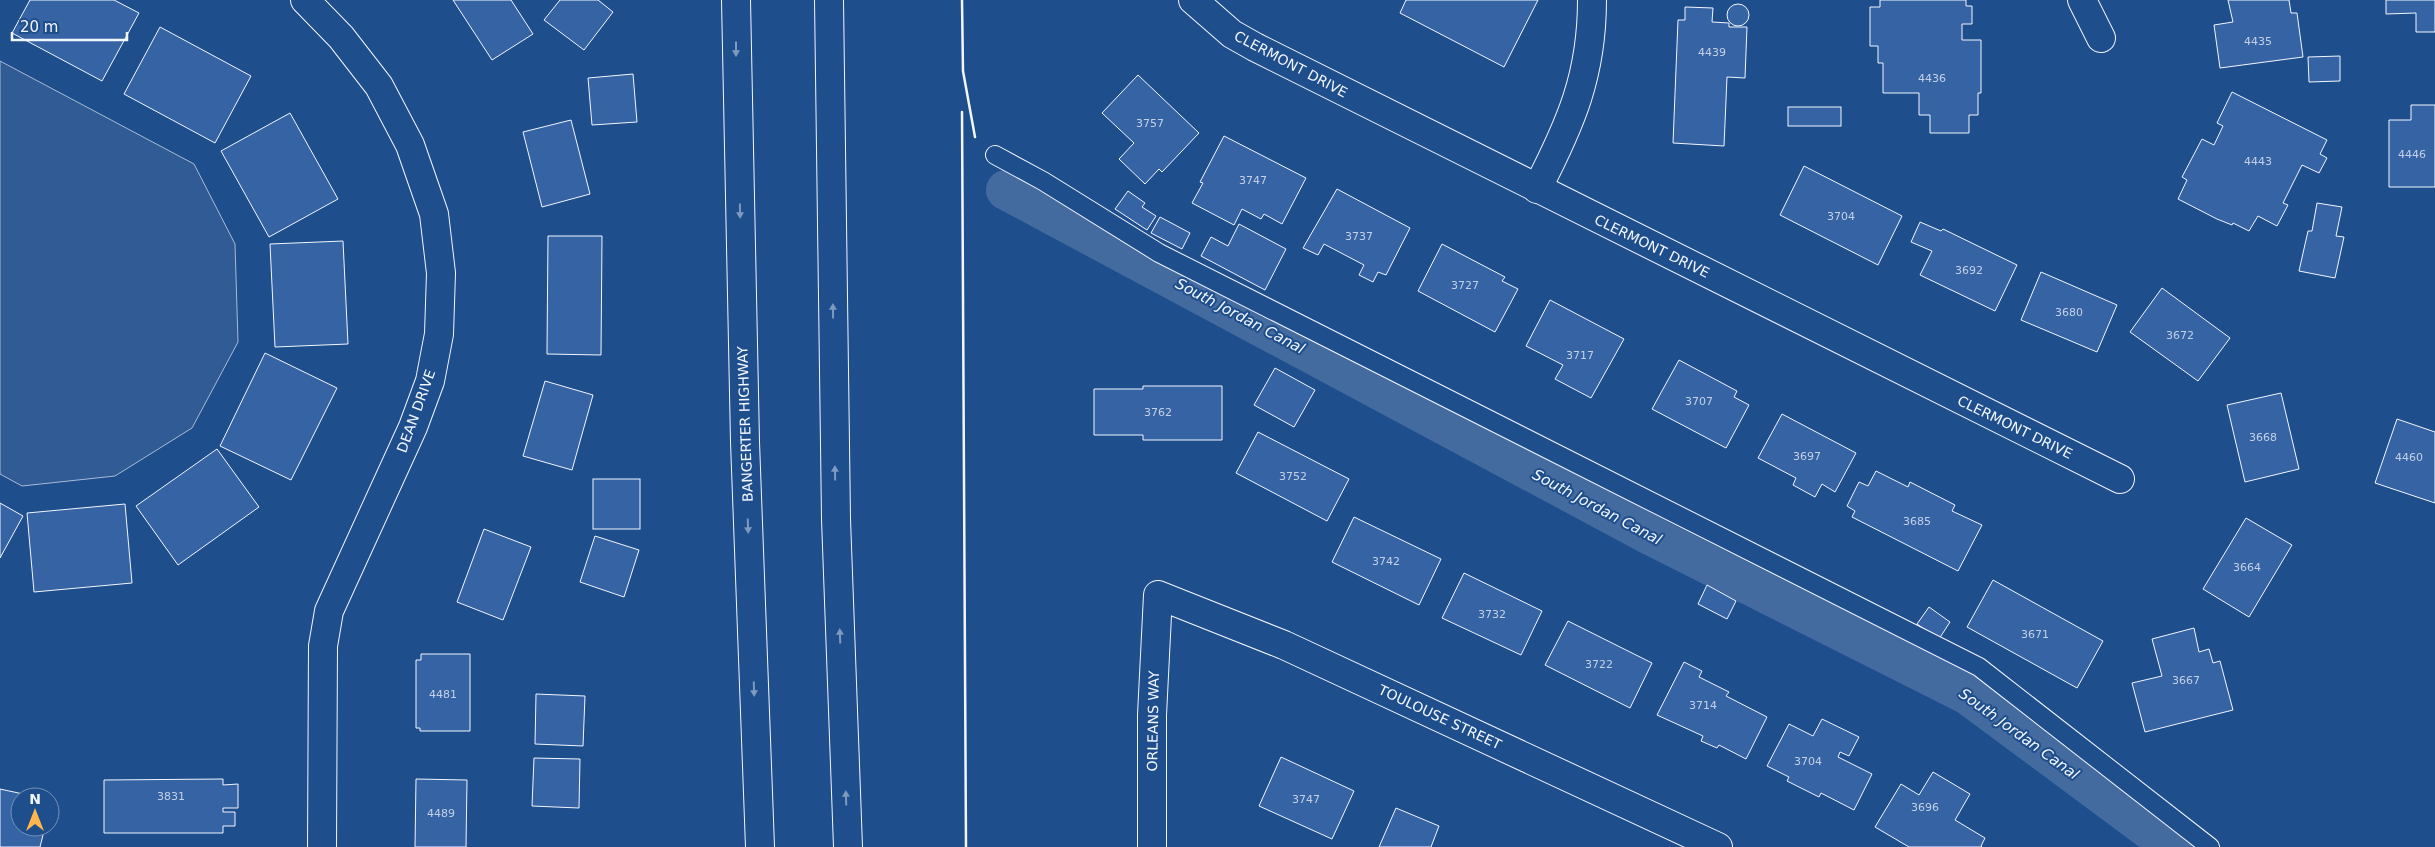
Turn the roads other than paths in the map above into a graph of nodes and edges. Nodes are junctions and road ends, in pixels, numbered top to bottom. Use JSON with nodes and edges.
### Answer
{"nodes":[{"id":1,"x":304,"y":0,"type":"edge"},
{"id":2,"x":736,"y":0,"type":"edge"},
{"id":3,"x":829,"y":0,"type":"edge"},
{"id":4,"x":1193,"y":0,"type":"edge"},
{"id":5,"x":1592,"y":0,"type":"edge"},
{"id":6,"x":2082,"y":0,"type":"edge"},
{"id":7,"x":2101,"y":38,"type":"dead end"},
{"id":8,"x":995,"y":155,"type":"dead end"},
{"id":9,"x":1537,"y":189,"type":"junction"},
{"id":10,"x":2120,"y":480,"type":"dead end"},
{"id":11,"x":1158,"y":596,"type":"joint"},
{"id":12,"x":322,"y":847,"type":"edge"},
{"id":13,"x":760,"y":847,"type":"edge"},
{"id":14,"x":848,"y":847,"type":"edge"},
{"id":15,"x":1152,"y":847,"type":"edge"},
{"id":16,"x":1718,"y":847,"type":"edge"},
{"id":17,"x":2210,"y":847,"type":"edge"}],
"edges":[{"from":1,"to":12,"type":"main road","name":"DEAN DRIVE"},
{"from":2,"to":13,"type":"main road","name":"BANGERTER HIGHWAY","one_way":true},
{"from":14,"to":3,"type":"main road","one_way":true},
{"from":4,"to":9,"type":"main road","name":"CLERMONT DRIVE"},
{"from":5,"to":9,"type":"main road"},
{"from":6,"to":7,"type":"main road"},
{"from":8,"to":17,"type":"lane"},
{"from":9,"to":10,"type":"main road","name":"CLERMONT DRIVE"},
{"from":11,"to":15,"type":"main road","name":"ORLEANS WAY"},
{"from":11,"to":16,"type":"main road","name":"TOULOUSE STREET"}]}
